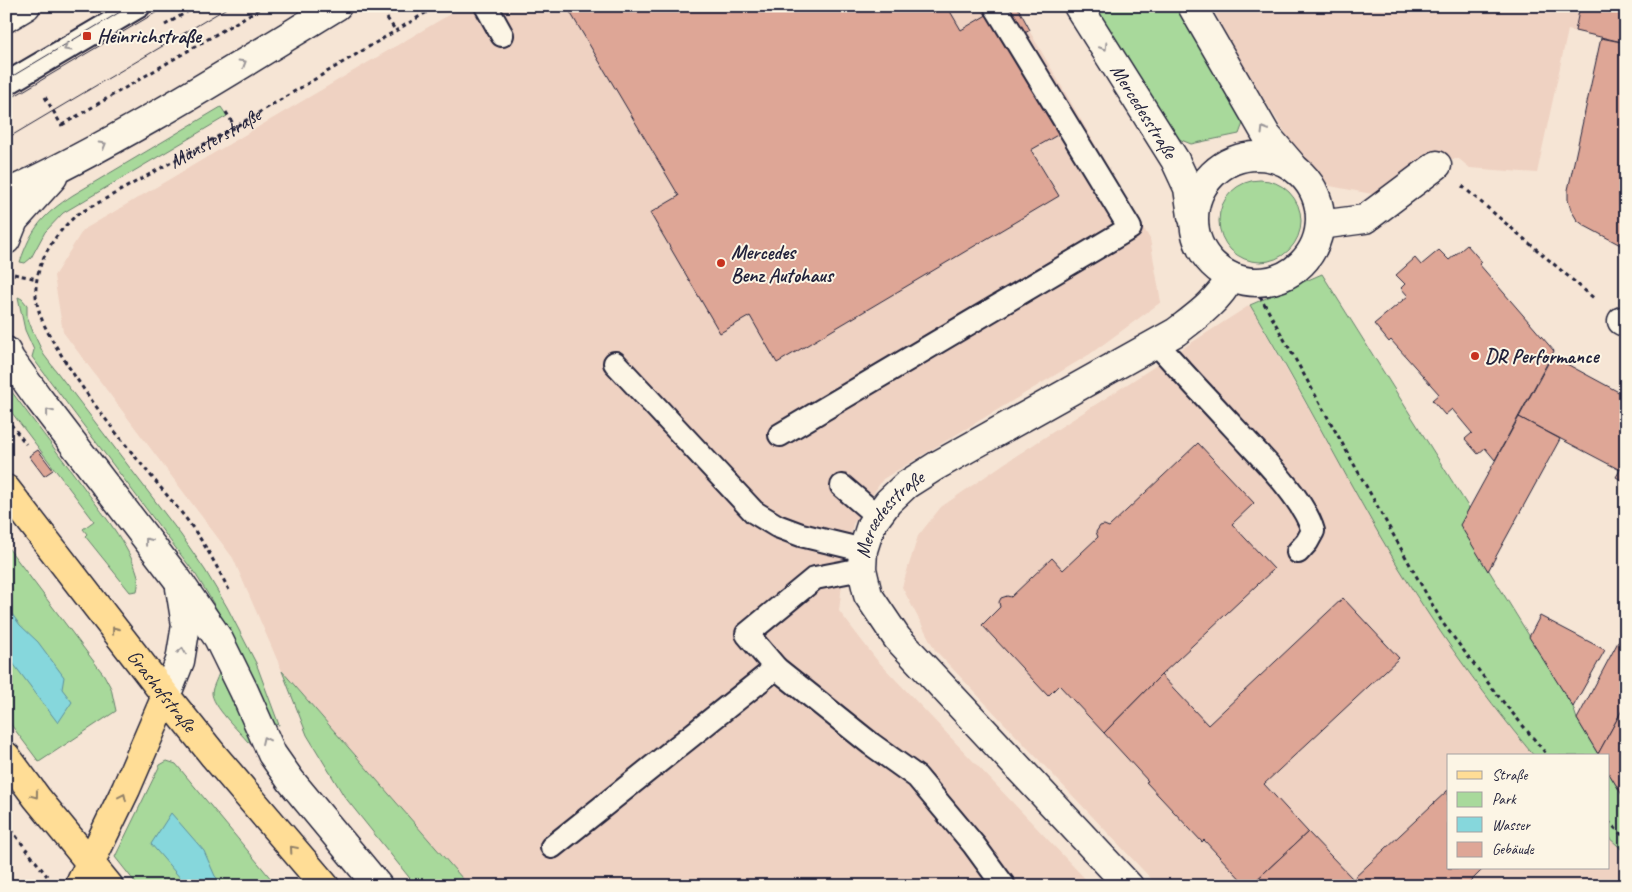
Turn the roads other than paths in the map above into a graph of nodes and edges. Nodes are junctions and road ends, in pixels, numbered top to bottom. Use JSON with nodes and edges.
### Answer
{"nodes":[{"id":1,"x":26,"y":6,"type":"edge"},
{"id":2,"x":139,"y":6,"type":"edge"},
{"id":3,"x":338,"y":6,"type":"edge"},
{"id":4,"x":486,"y":6,"type":"edge"},
{"id":5,"x":995,"y":6,"type":"edge"},
{"id":6,"x":1078,"y":6,"type":"edge"},
{"id":7,"x":1192,"y":6,"type":"edge"},
{"id":8,"x":6,"y":18,"type":"edge"},
{"id":9,"x":502,"y":35,"type":"dead end"},
{"id":10,"x":6,"y":84,"type":"edge"},
{"id":11,"x":1437,"y":165,"type":"road end"},
{"id":12,"x":1295,"y":168,"type":"junction"},
{"id":13,"x":60,"y":169,"type":"junction"},
{"id":14,"x":6,"y":194,"type":"edge"},
{"id":15,"x":1193,"y":222,"type":"junction"},
{"id":16,"x":1320,"y":225,"type":"junction"},
{"id":17,"x":6,"y":240,"type":"edge"},
{"id":18,"x":1242,"y":279,"type":"junction"},
{"id":19,"x":1156,"y":343,"type":"junction"},
{"id":20,"x":6,"y":351,"type":"edge"},
{"id":21,"x":616,"y":364,"type":"dead end"},
{"id":22,"x":780,"y":435,"type":"dead end"},
{"id":23,"x":842,"y":486,"type":"dead end"},
{"id":24,"x":6,"y":489,"type":"edge"},
{"id":25,"x":877,"y":516,"type":"junction"},
{"id":26,"x":1298,"y":552,"type":"dead end"},
{"id":27,"x":862,"y":559,"type":"junction"},
{"id":28,"x":178,"y":580,"type":"junction"},
{"id":29,"x":776,"y":668,"type":"junction"},
{"id":30,"x":166,"y":696,"type":"junction"},
{"id":31,"x":6,"y":756,"type":"edge"},
{"id":32,"x":552,"y":847,"type":"dead end"},
{"id":33,"x":91,"y":863,"type":"edge"},
{"id":34,"x":109,"y":886,"type":"edge"},
{"id":35,"x":325,"y":886,"type":"edge"},
{"id":36,"x":378,"y":886,"type":"edge"},
{"id":37,"x":1004,"y":886,"type":"edge"},
{"id":38,"x":1128,"y":886,"type":"edge"}],
"edges":[{"from":1,"to":8,"type":"street"},
{"from":2,"to":10,"type":"lane","one_way":true},
{"from":13,"to":3,"type":"street","one_way":true},
{"from":4,"to":9,"type":"lane"},
{"from":5,"to":22,"type":"lane"},
{"from":6,"to":15,"type":"street","name":"Mercedesstraße","one_way":true},
{"from":12,"to":7,"type":"street","name":"Mercedesstraße","one_way":true},
{"from":11,"to":16,"type":"street"},
{"from":12,"to":15,"type":"street","name":"Mercedesstraße"},
{"from":12,"to":16,"type":"street","name":"Mercedesstraße"},
{"from":13,"to":14,"type":"street"},
{"from":13,"to":17,"type":"street"},
{"from":15,"to":18,"type":"street","name":"Mercedesstraße"},
{"from":16,"to":18,"type":"street","name":"Mercedesstraße"},
{"from":18,"to":19,"type":"street","name":"Mercedesstraße"},
{"from":19,"to":25,"type":"street","name":"Mercedesstraße"},
{"from":19,"to":26,"type":"lane"},
{"from":28,"to":20,"type":"street","one_way":true},
{"from":21,"to":27,"type":"lane"},
{"from":23,"to":25,"type":"lane"},
{"from":30,"to":24,"type":"main road","name":"Grashofstraße","one_way":true},
{"from":25,"to":27,"type":"street","name":"Mercedesstraße"},
{"from":27,"to":29,"type":"lane"},
{"from":27,"to":38,"type":"street","name":"Mercedesstraße"},
{"from":30,"to":28,"type":"street","one_way":true},
{"from":36,"to":28,"type":"street","one_way":true},
{"from":29,"to":32,"type":"lane"},
{"from":29,"to":37,"type":"lane"},
{"from":33,"to":30,"type":"main road","one_way":true},
{"from":35,"to":30,"type":"main road","name":"Grashofstraße","one_way":true},
{"from":31,"to":33,"type":"main road","one_way":true},
{"from":33,"to":34,"type":"main road"}]}
